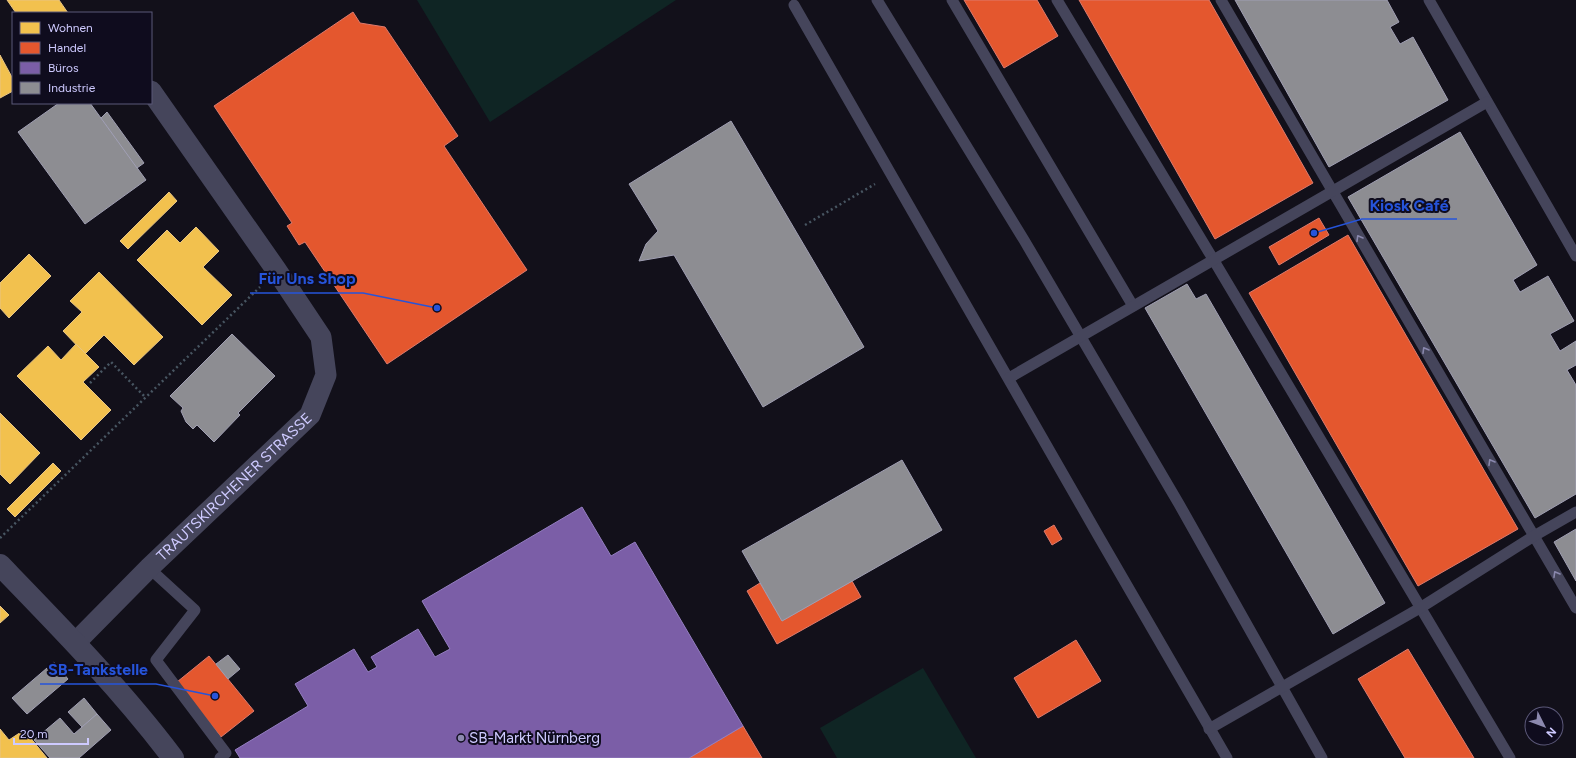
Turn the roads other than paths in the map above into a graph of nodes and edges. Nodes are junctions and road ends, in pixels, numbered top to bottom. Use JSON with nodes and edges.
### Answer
{"nodes":[{"id":1,"x":877,"y":0,"type":"edge"},
{"id":2,"x":952,"y":0,"type":"edge"},
{"id":3,"x":1057,"y":0,"type":"edge"},
{"id":4,"x":1221,"y":0,"type":"edge"},
{"id":5,"x":1428,"y":0,"type":"edge"},
{"id":6,"x":794,"y":5,"type":"dead end"},
{"id":7,"x":152,"y":92,"type":"edge"},
{"id":8,"x":1487,"y":102,"type":"junction"},
{"id":9,"x":1332,"y":192,"type":"junction"},
{"id":10,"x":1576,"y":256,"type":"edge"},
{"id":11,"x":1213,"y":259,"type":"junction"},
{"id":12,"x":1133,"y":306,"type":"junction"},
{"id":13,"x":1081,"y":336,"type":"junction"},
{"id":14,"x":1009,"y":378,"type":"junction"},
{"id":15,"x":1576,"y":512,"type":"edge"},
{"id":16,"x":1534,"y":536,"type":"junction"},
{"id":17,"x":0,"y":565,"type":"edge"},
{"id":18,"x":149,"y":568,"type":"junction"},
{"id":19,"x":1420,"y":608,"type":"junction"},
{"id":20,"x":1576,"y":608,"type":"edge"},
{"id":21,"x":76,"y":643,"type":"junction"},
{"id":22,"x":1283,"y":686,"type":"junction"},
{"id":23,"x":1209,"y":728,"type":"junction"},
{"id":24,"x":173,"y":758,"type":"edge"},
{"id":25,"x":220,"y":758,"type":"edge"},
{"id":26,"x":1226,"y":758,"type":"edge"},
{"id":27,"x":1322,"y":758,"type":"edge"},
{"id":28,"x":1510,"y":758,"type":"edge"}],
"edges":[{"from":1,"to":13,"type":"lane"},
{"from":2,"to":12,"type":"lane"},
{"from":3,"to":11,"type":"lane"},
{"from":4,"to":9,"type":"lane"},
{"from":5,"to":8,"type":"lane"},
{"from":6,"to":14,"type":"lane"},
{"from":7,"to":18,"type":"street","name":"TRAUTSKIRCHENER STRASSE"},
{"from":8,"to":9,"type":"lane"},
{"from":8,"to":10,"type":"lane"},
{"from":9,"to":11,"type":"lane"},
{"from":16,"to":9,"type":"lane","one_way":true},
{"from":11,"to":12,"type":"lane"},
{"from":11,"to":19,"type":"lane"},
{"from":12,"to":13,"type":"lane"},
{"from":13,"to":14,"type":"lane"},
{"from":13,"to":22,"type":"lane"},
{"from":14,"to":23,"type":"lane"},
{"from":15,"to":16,"type":"lane"},
{"from":16,"to":19,"type":"lane"},
{"from":20,"to":16,"type":"lane","one_way":true},
{"from":17,"to":21,"type":"street"},
{"from":18,"to":21,"type":"street","name":"TRAUTSKIRCHENER STRASSE"},
{"from":18,"to":25,"type":"lane"},
{"from":19,"to":22,"type":"lane"},
{"from":19,"to":28,"type":"lane"},
{"from":21,"to":24,"type":"street"},
{"from":22,"to":23,"type":"lane"},
{"from":22,"to":27,"type":"lane"},
{"from":23,"to":26,"type":"lane"}]}
